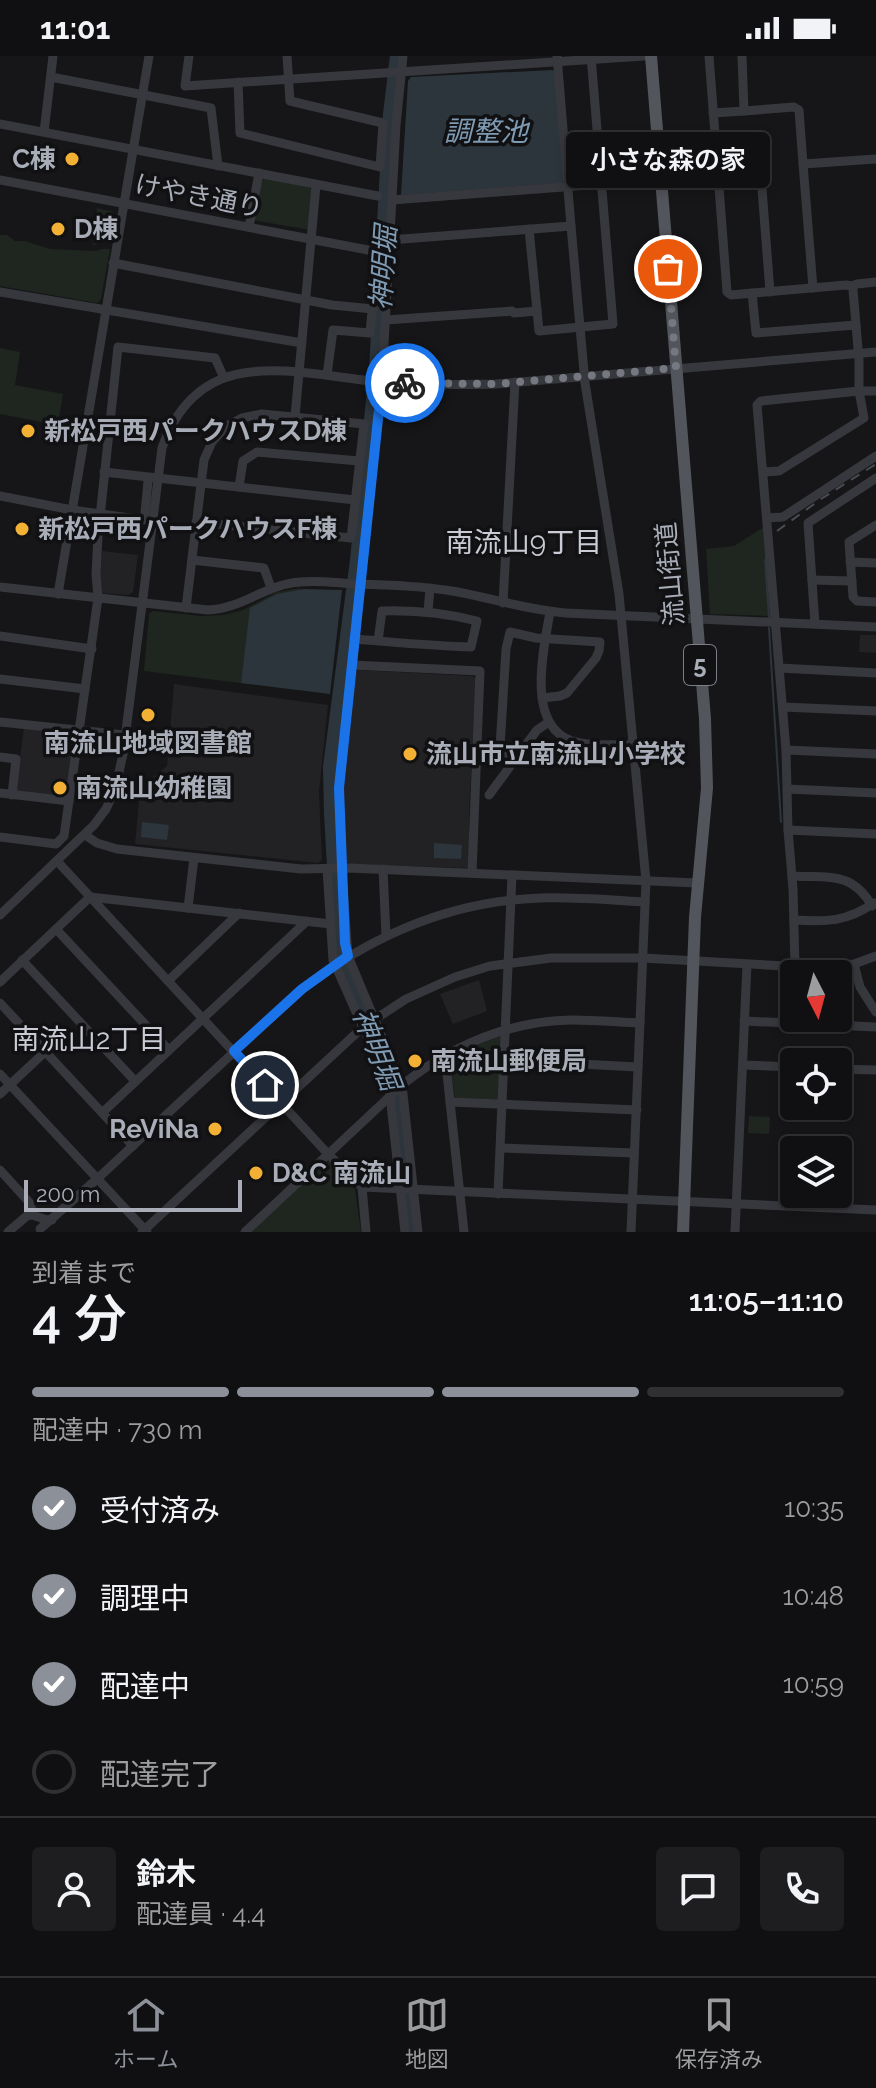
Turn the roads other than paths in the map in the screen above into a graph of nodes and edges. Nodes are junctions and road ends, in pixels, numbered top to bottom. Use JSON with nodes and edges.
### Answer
{"nodes":[{"id":1,"x":53,"y":56,"type":"edge"},
{"id":2,"x":149,"y":56,"type":"edge"},
{"id":3,"x":189,"y":56,"type":"edge"},
{"id":4,"x":287,"y":56,"type":"edge"},
{"id":5,"x":403,"y":56,"type":"edge"},
{"id":6,"x":644,"y":56,"type":"edge"},
{"id":7,"x":651,"y":56,"type":"edge"},
{"id":8,"x":709,"y":56,"type":"edge"},
{"id":9,"x":742,"y":56,"type":"edge"},
{"id":10,"x":592,"y":58,"type":"edge"},
{"id":11,"x":557,"y":59,"type":"edge"},
{"id":12,"x":397,"y":73,"type":"junction"},
{"id":13,"x":51,"y":77,"type":"junction"},
{"id":14,"x":288,"y":79,"type":"junction"},
{"id":15,"x":238,"y":82,"type":"junction"},
{"id":16,"x":143,"y":95,"type":"junction"},
{"id":17,"x":744,"y":111,"type":"junction"},
{"id":18,"x":713,"y":113,"type":"junction"},
{"id":19,"x":0,"y":124,"type":"edge"},
{"id":20,"x":44,"y":132,"type":"junction"},
{"id":21,"x":133,"y":149,"type":"junction"},
{"id":22,"x":876,"y":159,"type":"edge"},
{"id":23,"x":803,"y":164,"type":"junction"},
{"id":24,"x":218,"y":166,"type":"junction"},
{"id":25,"x":259,"y":173,"type":"junction"},
{"id":26,"x":718,"y":179,"type":"junction"},
{"id":27,"x":0,"y":180,"type":"edge"},
{"id":28,"x":602,"y":184,"type":"junction"},
{"id":29,"x":316,"y":185,"type":"junction"},
{"id":30,"x":568,"y":186,"type":"junction"},
{"id":31,"x":378,"y":196,"type":"dead end"},
{"id":32,"x":392,"y":200,"type":"junction"},
{"id":33,"x":124,"y":204,"type":"junction"},
{"id":34,"x":571,"y":226,"type":"junction"},
{"id":35,"x":249,"y":227,"type":"junction"},
{"id":36,"x":529,"y":229,"type":"junction"},
{"id":37,"x":312,"y":240,"type":"junction"},
{"id":38,"x":390,"y":240,"type":"junction"},
{"id":39,"x":384,"y":253,"type":"junction"},
{"id":40,"x":113,"y":263,"type":"junction"},
{"id":41,"x":876,"y":282,"type":"edge"},
{"id":42,"x":852,"y":286,"type":"junction"},
{"id":43,"x":813,"y":288,"type":"junction"},
{"id":44,"x":0,"y":292,"type":"edge"},
{"id":45,"x":770,"y":292,"type":"junction"},
{"id":46,"x":752,"y":293,"type":"junction"},
{"id":47,"x":306,"y":299,"type":"junction"},
{"id":48,"x":105,"y":310,"type":"junction"},
{"id":49,"x":537,"y":311,"type":"junction"},
{"id":50,"x":386,"y":320,"type":"junction"},
{"id":51,"x":856,"y":325,"type":"junction"},
{"id":52,"x":579,"y":327,"type":"junction"},
{"id":53,"x":302,"y":343,"type":"junction"},
{"id":54,"x":876,"y":352,"type":"edge"},
{"id":55,"x":859,"y":353,"type":"junction"},
{"id":56,"x":676,"y":368,"type":"junction"},
{"id":57,"x":300,"y":372,"type":"junction"},
{"id":58,"x":327,"y":375,"type":"junction"},
{"id":59,"x":584,"y":377,"type":"junction"},
{"id":60,"x":224,"y":378,"type":"junction"},
{"id":61,"x":377,"y":381,"type":"junction"},
{"id":62,"x":515,"y":382,"type":"junction"},
{"id":63,"x":859,"y":391,"type":"junction"},
{"id":64,"x":876,"y":391,"type":"edge"},
{"id":65,"x":295,"y":417,"type":"junction"},
{"id":66,"x":876,"y":456,"type":"edge"},
{"id":67,"x":359,"y":461,"type":"junction"},
{"id":68,"x":104,"y":472,"type":"junction"},
{"id":69,"x":763,"y":472,"type":"junction"},
{"id":70,"x":876,"y":478,"type":"edge"},
{"id":71,"x":153,"y":479,"type":"junction"},
{"id":72,"x":201,"y":483,"type":"junction"},
{"id":73,"x":239,"y":487,"type":"junction"},
{"id":74,"x":0,"y":496,"type":"edge"},
{"id":75,"x":355,"y":500,"type":"junction"},
{"id":76,"x":72,"y":510,"type":"junction"},
{"id":77,"x":101,"y":514,"type":"junction"},
{"id":78,"x":149,"y":517,"type":"junction"},
{"id":79,"x":767,"y":518,"type":"junction"},
{"id":80,"x":196,"y":522,"type":"junction"},
{"id":81,"x":876,"y":525,"type":"edge"},
{"id":82,"x":192,"y":560,"type":"junction"},
{"id":83,"x":850,"y":562,"type":"junction"},
{"id":84,"x":876,"y":563,"type":"edge"},
{"id":85,"x":812,"y":580,"type":"junction"},
{"id":86,"x":852,"y":581,"type":"junction"},
{"id":87,"x":355,"y":584,"type":"junction"},
{"id":88,"x":0,"y":587,"type":"edge"},
{"id":89,"x":271,"y":588,"type":"junction"},
{"id":90,"x":430,"y":588,"type":"junction"},
{"id":91,"x":58,"y":594,"type":"junction"},
{"id":92,"x":98,"y":598,"type":"junction"},
{"id":93,"x":876,"y":602,"type":"edge"},
{"id":94,"x":142,"y":603,"type":"junction"},
{"id":95,"x":503,"y":603,"type":"junction"},
{"id":96,"x":186,"y":608,"type":"junction"},
{"id":97,"x":428,"y":612,"type":"junction"},
{"id":98,"x":550,"y":612,"type":"junction"},
{"id":99,"x":621,"y":616,"type":"junction"},
{"id":100,"x":696,"y":619,"type":"junction"},
{"id":101,"x":775,"y":622,"type":"junction"},
{"id":102,"x":815,"y":624,"type":"junction"},
{"id":103,"x":876,"y":627,"type":"edge"},
{"id":104,"x":0,"y":636,"type":"edge"},
{"id":105,"x":354,"y":639,"type":"junction"},
{"id":106,"x":546,"y":639,"type":"junction"},
{"id":107,"x":378,"y":641,"type":"junction"},
{"id":108,"x":92,"y":649,"type":"junction"},
{"id":109,"x":352,"y":665,"type":"junction"},
{"id":110,"x":779,"y":668,"type":"junction"},
{"id":111,"x":876,"y":673,"type":"edge"},
{"id":112,"x":0,"y":679,"type":"edge"},
{"id":113,"x":85,"y":689,"type":"junction"},
{"id":114,"x":542,"y":698,"type":"junction"},
{"id":115,"x":783,"y":707,"type":"junction"},
{"id":116,"x":876,"y":711,"type":"edge"},
{"id":117,"x":0,"y":722,"type":"edge"},
{"id":118,"x":549,"y":722,"type":"junction"},
{"id":119,"x":79,"y":730,"type":"junction"},
{"id":120,"x":125,"y":735,"type":"junction"},
{"id":121,"x":634,"y":745,"type":"junction"},
{"id":122,"x":786,"y":750,"type":"junction"},
{"id":123,"x":876,"y":754,"type":"edge"},
{"id":124,"x":0,"y":757,"type":"edge"},
{"id":125,"x":511,"y":764,"type":"junction"},
{"id":126,"x":787,"y":789,"type":"junction"},
{"id":127,"x":0,"y":793,"type":"edge"},
{"id":128,"x":876,"y":793,"type":"edge"},
{"id":129,"x":12,"y":795,"type":"junction"},
{"id":130,"x":489,"y":795,"type":"dead end"},
{"id":131,"x":69,"y":801,"type":"junction"},
{"id":132,"x":788,"y":830,"type":"junction"},
{"id":133,"x":876,"y":834,"type":"edge"},
{"id":134,"x":85,"y":835,"type":"junction"},
{"id":135,"x":1,"y":839,"type":"edge"},
{"id":136,"x":194,"y":858,"type":"junction"},
{"id":137,"x":57,"y":861,"type":"junction"},
{"id":138,"x":334,"y":869,"type":"junction"},
{"id":139,"x":383,"y":869,"type":"junction"},
{"id":140,"x":472,"y":873,"type":"junction"},
{"id":141,"x":512,"y":875,"type":"junction"},
{"id":142,"x":793,"y":876,"type":"junction"},
{"id":143,"x":646,"y":881,"type":"junction"},
{"id":144,"x":697,"y":883,"type":"junction"},
{"id":145,"x":90,"y":897,"type":"junction"},
{"id":146,"x":512,"y":900,"type":"junction"},
{"id":147,"x":645,"y":902,"type":"junction"},
{"id":148,"x":874,"y":904,"type":"edge"},
{"id":149,"x":188,"y":908,"type":"junction"},
{"id":150,"x":239,"y":913,"type":"junction"},
{"id":151,"x":0,"y":915,"type":"edge"},
{"id":152,"x":794,"y":920,"type":"junction"},
{"id":153,"x":307,"y":921,"type":"junction"},
{"id":154,"x":331,"y":924,"type":"junction"},
{"id":155,"x":56,"y":929,"type":"junction"},
{"id":156,"x":386,"y":936,"type":"junction"},
{"id":157,"x":348,"y":956,"type":"junction"},
{"id":158,"x":876,"y":956,"type":"edge"},
{"id":159,"x":643,"y":958,"type":"junction"},
{"id":160,"x":22,"y":960,"type":"junction"},
{"id":161,"x":795,"y":960,"type":"edge"},
{"id":162,"x":693,"y":961,"type":"junction"},
{"id":163,"x":509,"y":963,"type":"junction"},
{"id":164,"x":747,"y":964,"type":"junction"},
{"id":165,"x":854,"y":964,"type":"joint"},
{"id":166,"x":335,"y":965,"type":"junction"},
{"id":167,"x":780,"y":965,"type":"edge"},
{"id":168,"x":168,"y":981,"type":"junction"},
{"id":169,"x":0,"y":982,"type":"edge"},
{"id":170,"x":0,"y":1003,"type":"edge"},
{"id":171,"x":876,"y":1012,"type":"edge"},
{"id":172,"x":203,"y":1018,"type":"junction"},
{"id":173,"x":744,"y":1021,"type":"junction"},
{"id":174,"x":368,"y":1023,"type":"junction"},
{"id":175,"x":640,"y":1023,"type":"junction"},
{"id":176,"x":876,"y":1027,"type":"edge"},
{"id":177,"x":506,"y":1029,"type":"junction"},
{"id":178,"x":169,"y":1050,"type":"junction"},
{"id":179,"x":234,"y":1051,"type":"junction"},
{"id":180,"x":45,"y":1052,"type":"junction"},
{"id":181,"x":445,"y":1055,"type":"junction"},
{"id":182,"x":505,"y":1060,"type":"junction"},
{"id":183,"x":743,"y":1065,"type":"junction"},
{"id":184,"x":780,"y":1066,"type":"edge"},
{"id":185,"x":638,"y":1067,"type":"junction"},
{"id":186,"x":852,"y":1069,"type":"edge"},
{"id":187,"x":876,"y":1070,"type":"edge"},
{"id":188,"x":0,"y":1074,"type":"edge"},
{"id":189,"x":135,"y":1081,"type":"junction"},
{"id":190,"x":10,"y":1085,"type":"junction"},
{"id":191,"x":402,"y":1085,"type":"junction"},
{"id":192,"x":0,"y":1094,"type":"edge"},
{"id":193,"x":391,"y":1096,"type":"junction"},
{"id":194,"x":450,"y":1102,"type":"junction"},
{"id":195,"x":281,"y":1103,"type":"junction"},
{"id":196,"x":503,"y":1104,"type":"junction"},
{"id":197,"x":637,"y":1110,"type":"junction"},
{"id":198,"x":103,"y":1112,"type":"junction"},
{"id":199,"x":133,"y":1146,"type":"junction"},
{"id":200,"x":501,"y":1148,"type":"junction"},
{"id":201,"x":634,"y":1153,"type":"junction"},
{"id":202,"x":328,"y":1154,"type":"junction"},
{"id":203,"x":0,"y":1170,"type":"edge"},
{"id":204,"x":97,"y":1179,"type":"junction"},
{"id":205,"x":362,"y":1187,"type":"junction"},
{"id":206,"x":407,"y":1190,"type":"junction"},
{"id":207,"x":460,"y":1193,"type":"junction"},
{"id":208,"x":498,"y":1194,"type":"junction"},
{"id":209,"x":632,"y":1200,"type":"junction"},
{"id":210,"x":684,"y":1202,"type":"junction"},
{"id":211,"x":736,"y":1204,"type":"junction"},
{"id":212,"x":876,"y":1210,"type":"edge"},
{"id":213,"x":35,"y":1222,"type":"edge"},
{"id":214,"x":144,"y":1231,"type":"edge"},
{"id":215,"x":8,"y":1232,"type":"edge"},
{"id":216,"x":245,"y":1232,"type":"edge"},
{"id":217,"x":366,"y":1232,"type":"edge"},
{"id":218,"x":405,"y":1232,"type":"edge"},
{"id":219,"x":418,"y":1232,"type":"edge"},
{"id":220,"x":464,"y":1232,"type":"edge"},
{"id":221,"x":631,"y":1232,"type":"edge"},
{"id":222,"x":683,"y":1232,"type":"edge"},
{"id":223,"x":735,"y":1232,"type":"edge"}],
"edges":[{"from":1,"to":13,"type":"street"},
{"from":2,"to":16,"type":"street"},
{"from":3,"to":15,"type":"street"},
{"from":4,"to":14,"type":"street"},
{"from":5,"to":12,"type":"street"},
{"from":6,"to":10,"type":"street"},
{"from":7,"to":56,"type":"main road","name":"流山街道","number":"5"},
{"from":8,"to":18,"type":"street"},
{"from":9,"to":17,"type":"street"},
{"from":10,"to":11,"type":"street"},
{"from":10,"to":28,"type":"street"},
{"from":11,"to":12,"type":"street"},
{"from":11,"to":30,"type":"street"},
{"from":12,"to":14,"type":"street"},
{"from":12,"to":32,"type":"street"},
{"from":13,"to":16,"type":"street"},
{"from":13,"to":20,"type":"street"},
{"from":14,"to":15,"type":"street"},
{"from":14,"to":15,"type":"street"},
{"from":16,"to":21,"type":"street"},
{"from":16,"to":24,"type":"street"},
{"from":17,"to":18,"type":"street"},
{"from":17,"to":23,"type":"street"},
{"from":18,"to":26,"type":"street"},
{"from":19,"to":20,"type":"street"},
{"from":20,"to":21,"type":"street"},
{"from":21,"to":24,"type":"street"},
{"from":21,"to":33,"type":"street"},
{"from":22,"to":23,"type":"street"},
{"from":23,"to":43,"type":"street"},
{"from":24,"to":25,"type":"street"},
{"from":25,"to":29,"type":"street"},
{"from":25,"to":35,"type":"street"},
{"from":26,"to":45,"type":"street"},
{"from":26,"to":46,"type":"street"},
{"from":27,"to":33,"type":"street","name":"けやき通り"},
{"from":28,"to":30,"type":"street"},
{"from":28,"to":52,"type":"street"},
{"from":29,"to":31,"type":"street"},
{"from":29,"to":37,"type":"street"},
{"from":30,"to":32,"type":"street"},
{"from":30,"to":34,"type":"street"},
{"from":32,"to":38,"type":"street"},
{"from":33,"to":35,"type":"street","name":"けやき通り"},
{"from":33,"to":40,"type":"street"},
{"from":34,"to":36,"type":"street"},
{"from":34,"to":52,"type":"street"},
{"from":35,"to":37,"type":"street","name":"けやき通り"},
{"from":36,"to":38,"type":"street"},
{"from":36,"to":49,"type":"street"},
{"from":37,"to":39,"type":"street","name":"けやき通り"},
{"from":37,"to":47,"type":"street"},
{"from":38,"to":39,"type":"street"},
{"from":39,"to":50,"type":"street"},
{"from":40,"to":47,"type":"street"},
{"from":40,"to":48,"type":"street"},
{"from":41,"to":42,"type":"street"},
{"from":42,"to":43,"type":"street"},
{"from":42,"to":51,"type":"street"},
{"from":43,"to":45,"type":"street"},
{"from":44,"to":48,"type":"street"},
{"from":45,"to":46,"type":"street"},
{"from":46,"to":51,"type":"street"},
{"from":47,"to":53,"type":"street"},
{"from":47,"to":58,"type":"street"},
{"from":48,"to":53,"type":"street"},
{"from":48,"to":76,"type":"street"},
{"from":49,"to":50,"type":"street"},
{"from":49,"to":52,"type":"street"},
{"from":50,"to":61,"type":"street"},
{"from":51,"to":55,"type":"street"},
{"from":52,"to":59,"type":"street"},
{"from":53,"to":57,"type":"street"},
{"from":54,"to":55,"type":"street"},
{"from":55,"to":56,"type":"street"},
{"from":55,"to":63,"type":"street"},
{"from":56,"to":59,"type":"street"},
{"from":56,"to":100,"type":"main road","name":"流山街道","number":"5"},
{"from":57,"to":58,"type":"street"},
{"from":57,"to":60,"type":"street"},
{"from":57,"to":65,"type":"street"},
{"from":58,"to":61,"type":"street"},
{"from":59,"to":62,"type":"street"},
{"from":59,"to":99,"type":"street"},
{"from":60,"to":68,"type":"street"},
{"from":60,"to":71,"type":"street"},
{"from":61,"to":62,"type":"street"},
{"from":61,"to":87,"type":"street"},
{"from":62,"to":95,"type":"street"},
{"from":63,"to":64,"type":"street"},
{"from":63,"to":69,"type":"street"},
{"from":63,"to":69,"type":"street"},
{"from":65,"to":67,"type":"street"},
{"from":65,"to":72,"type":"street"},
{"from":66,"to":79,"type":"street"},
{"from":67,"to":73,"type":"street"},
{"from":67,"to":75,"type":"street"},
{"from":68,"to":71,"type":"street"},
{"from":68,"to":77,"type":"street"},
{"from":69,"to":79,"type":"street"},
{"from":70,"to":85,"type":"street"},
{"from":71,"to":72,"type":"street"},
{"from":71,"to":78,"type":"street"},
{"from":72,"to":73,"type":"street"},
{"from":72,"to":80,"type":"street"},
{"from":73,"to":75,"type":"street"},
{"from":74,"to":76,"type":"street"},
{"from":75,"to":80,"type":"street"},
{"from":76,"to":77,"type":"street"},
{"from":76,"to":91,"type":"street"},
{"from":77,"to":78,"type":"street"},
{"from":77,"to":92,"type":"street"},
{"from":78,"to":94,"type":"street"},
{"from":79,"to":101,"type":"street"},
{"from":80,"to":82,"type":"street"},
{"from":81,"to":83,"type":"street"},
{"from":82,"to":89,"type":"street"},
{"from":82,"to":96,"type":"street"},
{"from":83,"to":84,"type":"street"},
{"from":83,"to":86,"type":"street"},
{"from":85,"to":86,"type":"street"},
{"from":85,"to":102,"type":"street"},
{"from":86,"to":93,"type":"street"},
{"from":87,"to":89,"type":"street"},
{"from":87,"to":90,"type":"street"},
{"from":87,"to":105,"type":"street"},
{"from":88,"to":91,"type":"street"},
{"from":89,"to":96,"type":"street"},
{"from":90,"to":95,"type":"street"},
{"from":90,"to":97,"type":"street"},
{"from":91,"to":92,"type":"street"},
{"from":92,"to":94,"type":"street"},
{"from":92,"to":108,"type":"street"},
{"from":94,"to":96,"type":"street"},
{"from":94,"to":120,"type":"street"},
{"from":95,"to":98,"type":"street"},
{"from":97,"to":107,"type":"street"},
{"from":97,"to":107,"type":"street"},
{"from":98,"to":99,"type":"street"},
{"from":98,"to":106,"type":"street"},
{"from":99,"to":100,"type":"street"},
{"from":99,"to":121,"type":"street"},
{"from":100,"to":101,"type":"street"},
{"from":100,"to":144,"type":"main road","name":"流山街道","number":"5"},
{"from":101,"to":102,"type":"street"},
{"from":101,"to":110,"type":"street"},
{"from":102,"to":103,"type":"street"},
{"from":104,"to":108,"type":"street"},
{"from":105,"to":107,"type":"street"},
{"from":105,"to":109,"type":"street"},
{"from":106,"to":114,"type":"street"},
{"from":106,"to":114,"type":"street"},
{"from":106,"to":125,"type":"street"},
{"from":108,"to":113,"type":"street"},
{"from":109,"to":138,"type":"street"},
{"from":109,"to":140,"type":"street"},
{"from":110,"to":111,"type":"street"},
{"from":110,"to":115,"type":"street"},
{"from":112,"to":113,"type":"street"},
{"from":113,"to":119,"type":"street"},
{"from":114,"to":118,"type":"street"},
{"from":115,"to":116,"type":"street"},
{"from":115,"to":122,"type":"street"},
{"from":117,"to":119,"type":"street"},
{"from":118,"to":121,"type":"street"},
{"from":118,"to":125,"type":"street"},
{"from":119,"to":120,"type":"street"},
{"from":119,"to":131,"type":"street"},
{"from":120,"to":134,"type":"street"},
{"from":121,"to":143,"type":"street"},
{"from":122,"to":123,"type":"street"},
{"from":122,"to":126,"type":"street"},
{"from":124,"to":129,"type":"street"},
{"from":125,"to":130,"type":"street"},
{"from":126,"to":128,"type":"street"},
{"from":126,"to":132,"type":"street"},
{"from":127,"to":129,"type":"street"},
{"from":129,"to":131,"type":"street"},
{"from":131,"to":135,"type":"street"},
{"from":132,"to":133,"type":"street"},
{"from":132,"to":142,"type":"street"},
{"from":134,"to":136,"type":"street"},
{"from":134,"to":137,"type":"street"},
{"from":136,"to":138,"type":"street"},
{"from":136,"to":149,"type":"street"},
{"from":137,"to":145,"type":"street"},
{"from":137,"to":151,"type":"street"},
{"from":138,"to":139,"type":"street"},
{"from":138,"to":154,"type":"street"},
{"from":138,"to":157,"type":"street"},
{"from":139,"to":140,"type":"street"},
{"from":139,"to":156,"type":"street"},
{"from":140,"to":141,"type":"street"},
{"from":141,"to":143,"type":"street"},
{"from":141,"to":146,"type":"street"},
{"from":142,"to":148,"type":"street"},
{"from":142,"to":152,"type":"street"},
{"from":143,"to":144,"type":"street"},
{"from":143,"to":147,"type":"street"},
{"from":144,"to":162,"type":"main road","name":"流山街道","number":"5"},
{"from":145,"to":149,"type":"street"},
{"from":145,"to":155,"type":"street"},
{"from":145,"to":168,"type":"street"},
{"from":146,"to":147,"type":"street"},
{"from":146,"to":156,"type":"street"},
{"from":146,"to":163,"type":"street"},
{"from":147,"to":159,"type":"street"},
{"from":148,"to":152,"type":"street"},
{"from":149,"to":150,"type":"street"},
{"from":150,"to":153,"type":"street"},
{"from":150,"to":168,"type":"street"},
{"from":152,"to":161,"type":"street"},
{"from":153,"to":154,"type":"street"},
{"from":153,"to":172,"type":"street"},
{"from":154,"to":166,"type":"street"},
{"from":155,"to":160,"type":"street"},
{"from":155,"to":178,"type":"street"},
{"from":156,"to":157,"type":"street"},
{"from":157,"to":166,"type":"street"},
{"from":157,"to":174,"type":"street"},
{"from":158,"to":165,"type":"street"},
{"from":159,"to":162,"type":"street"},
{"from":159,"to":163,"type":"street"},
{"from":159,"to":175,"type":"street"},
{"from":160,"to":169,"type":"street"},
{"from":160,"to":189,"type":"street"},
{"from":162,"to":164,"type":"street"},
{"from":162,"to":210,"type":"main road","name":"流山街道","number":"5"},
{"from":163,"to":174,"type":"street"},
{"from":163,"to":177,"type":"street"},
{"from":164,"to":167,"type":"street"},
{"from":164,"to":173,"type":"street"},
{"from":165,"to":171,"type":"street"},
{"from":166,"to":174,"type":"street"},
{"from":166,"to":179,"type":"street"},
{"from":168,"to":172,"type":"street"},
{"from":170,"to":180,"type":"street"},
{"from":172,"to":178,"type":"street"},
{"from":172,"to":179,"type":"street"},
{"from":173,"to":176,"type":"street"},
{"from":173,"to":183,"type":"street"},
{"from":174,"to":191,"type":"street"},
{"from":174,"to":193,"type":"street"},
{"from":174,"to":195,"type":"street"},
{"from":175,"to":177,"type":"street"},
{"from":175,"to":185,"type":"street"},
{"from":177,"to":181,"type":"street"},
{"from":177,"to":182,"type":"street"},
{"from":178,"to":189,"type":"street"},
{"from":179,"to":195,"type":"street"},
{"from":179,"to":199,"type":"street"},
{"from":180,"to":190,"type":"street"},
{"from":180,"to":198,"type":"street"},
{"from":181,"to":191,"type":"street"},
{"from":181,"to":194,"type":"street"},
{"from":182,"to":185,"type":"street"},
{"from":182,"to":196,"type":"street"},
{"from":183,"to":184,"type":"street"},
{"from":183,"to":211,"type":"street"},
{"from":185,"to":197,"type":"street"},
{"from":186,"to":187,"type":"street"},
{"from":188,"to":190,"type":"street"},
{"from":189,"to":198,"type":"street"},
{"from":190,"to":192,"type":"street"},
{"from":190,"to":204,"type":"street"},
{"from":191,"to":193,"type":"street"},
{"from":191,"to":206,"type":"street"},
{"from":193,"to":202,"type":"street"},
{"from":193,"to":206,"type":"street"},
{"from":194,"to":196,"type":"street"},
{"from":194,"to":207,"type":"street"},
{"from":195,"to":202,"type":"street"},
{"from":195,"to":214,"type":"street"},
{"from":196,"to":197,"type":"street"},
{"from":196,"to":200,"type":"street"},
{"from":197,"to":201,"type":"street"},
{"from":198,"to":199,"type":"street"},
{"from":199,"to":204,"type":"street"},
{"from":200,"to":201,"type":"street"},
{"from":200,"to":208,"type":"street"},
{"from":201,"to":209,"type":"street"},
{"from":202,"to":205,"type":"street"},
{"from":202,"to":216,"type":"street"},
{"from":203,"to":213,"type":"street"},
{"from":204,"to":213,"type":"street"},
{"from":204,"to":214,"type":"street"},
{"from":205,"to":206,"type":"street"},
{"from":205,"to":217,"type":"street"},
{"from":206,"to":207,"type":"street"},
{"from":206,"to":218,"type":"street"},
{"from":206,"to":219,"type":"street"},
{"from":207,"to":208,"type":"street"},
{"from":207,"to":220,"type":"street"},
{"from":208,"to":209,"type":"street"},
{"from":209,"to":210,"type":"street"},
{"from":209,"to":221,"type":"street"},
{"from":210,"to":211,"type":"street"},
{"from":210,"to":222,"type":"main road","name":"流山街道","number":"5"},
{"from":211,"to":212,"type":"street"},
{"from":211,"to":223,"type":"street"},
{"from":213,"to":215,"type":"street"}]}
